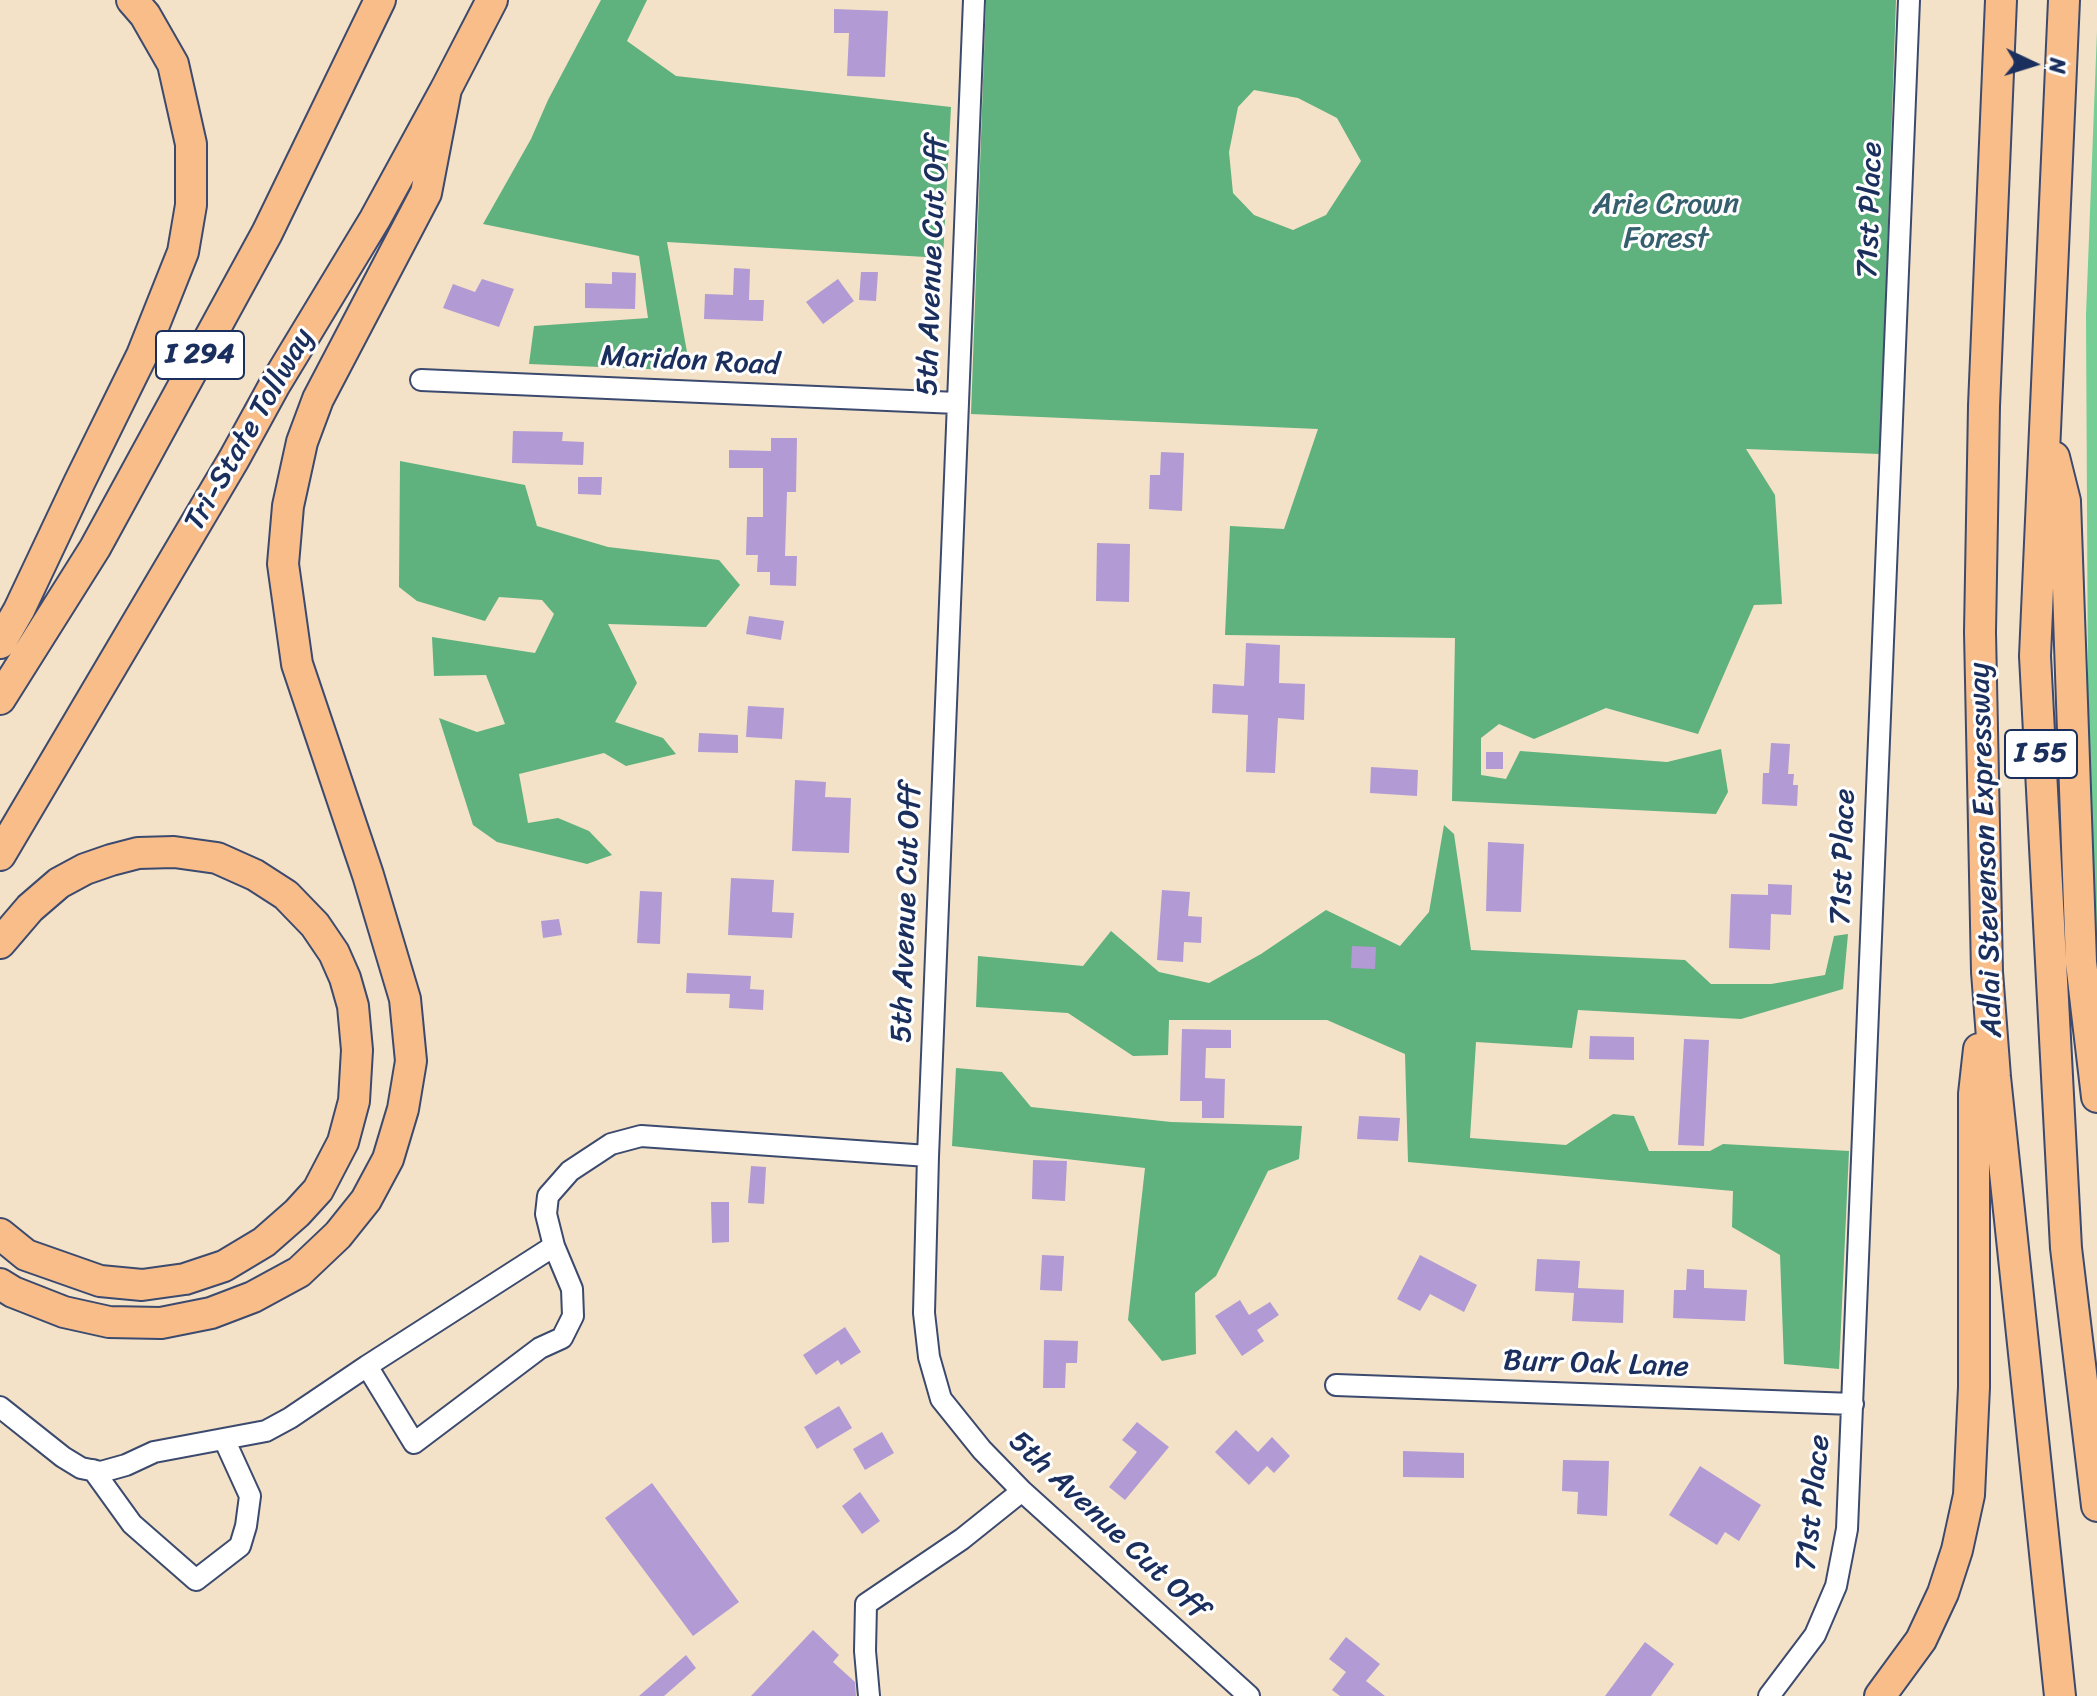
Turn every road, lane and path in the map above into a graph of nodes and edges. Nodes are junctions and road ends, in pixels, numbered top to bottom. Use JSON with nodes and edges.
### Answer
{"nodes":[{"id":1,"x":132,"y":0,"type":"edge"},
{"id":2,"x":380,"y":0,"type":"edge"},
{"id":3,"x":492,"y":0,"type":"edge"},
{"id":4,"x":974,"y":0,"type":"edge"},
{"id":5,"x":1909,"y":0,"type":"edge"},
{"id":6,"x":2001,"y":0,"type":"edge"},
{"id":7,"x":2064,"y":0,"type":"edge"},
{"id":8,"x":446,"y":89,"type":"junction"},
{"id":9,"x":421,"y":380,"type":"dead end"},
{"id":10,"x":957,"y":403,"type":"junction"},
{"id":11,"x":2046,"y":421,"type":"junction"},
{"id":12,"x":0,"y":643,"type":"edge"},
{"id":13,"x":0,"y":699,"type":"edge"},
{"id":14,"x":0,"y":855,"type":"edge"},
{"id":15,"x":0,"y":943,"type":"edge"},
{"id":16,"x":1987,"y":972,"type":"junction"},
{"id":17,"x":2097,"y":1097,"type":"edge"},
{"id":18,"x":928,"y":1156,"type":"junction"},
{"id":19,"x":0,"y":1234,"type":"edge"},
{"id":20,"x":554,"y":1246,"type":"junction"},
{"id":21,"x":0,"y":1284,"type":"edge"},
{"id":22,"x":367,"y":1366,"type":"junction"},
{"id":23,"x":1336,"y":1385,"type":"dead end"},
{"id":24,"x":1853,"y":1404,"type":"junction"},
{"id":25,"x":0,"y":1407,"type":"edge"},
{"id":26,"x":224,"y":1439,"type":"junction"},
{"id":27,"x":93,"y":1470,"type":"junction"},
{"id":28,"x":1022,"y":1491,"type":"junction"},
{"id":29,"x":2097,"y":1506,"type":"edge"},
{"id":30,"x":869,"y":1696,"type":"edge"},
{"id":31,"x":1249,"y":1696,"type":"edge"},
{"id":32,"x":1769,"y":1696,"type":"edge"},
{"id":33,"x":1880,"y":1696,"type":"edge"},
{"id":34,"x":2060,"y":1696,"type":"edge"}],
"edges":[{"from":1,"to":12,"type":"highway"},
{"from":2,"to":13,"type":"highway","number":"I 294"},
{"from":3,"to":8,"type":"highway","name":"Tri-State Tollway","number":"I 294"},
{"from":4,"to":10,"type":"street","name":"5th Avenue Cut Off"},
{"from":5,"to":24,"type":"street","name":"71st Place"},
{"from":6,"to":16,"type":"highway","name":"Adlai Stevenson Expressway","number":"I 55"},
{"from":7,"to":11,"type":"highway","name":"Adlai Stevenson Expressway","number":"I 55"},
{"from":8,"to":14,"type":"highway","name":"Tri-State Tollway","number":"I 294"},
{"from":8,"to":21,"type":"highway"},
{"from":9,"to":10,"type":"street","name":"Maridon Road"},
{"from":10,"to":18,"type":"street","name":"5th Avenue Cut Off"},
{"from":11,"to":17,"type":"highway"},
{"from":11,"to":29,"type":"highway","name":"Adlai Stevenson Expressway","number":"I 55"},
{"from":15,"to":19,"type":"highway"},
{"from":16,"to":33,"type":"highway"},
{"from":16,"to":34,"type":"highway","name":"Adlai Stevenson Expressway","number":"I 55"},
{"from":18,"to":20,"type":"street"},
{"from":18,"to":28,"type":"street","name":"5th Avenue Cut Off"},
{"from":20,"to":22,"type":"street"},
{"from":20,"to":22,"type":"street"},
{"from":22,"to":26,"type":"street"},
{"from":23,"to":24,"type":"street","name":"Burr Oak Lane"},
{"from":24,"to":32,"type":"street","name":"71st Place"},
{"from":25,"to":27,"type":"street"},
{"from":26,"to":27,"type":"street"},
{"from":26,"to":27,"type":"street"},
{"from":28,"to":30,"type":"street"},
{"from":28,"to":31,"type":"street","name":"5th Avenue Cut Off"}]}
